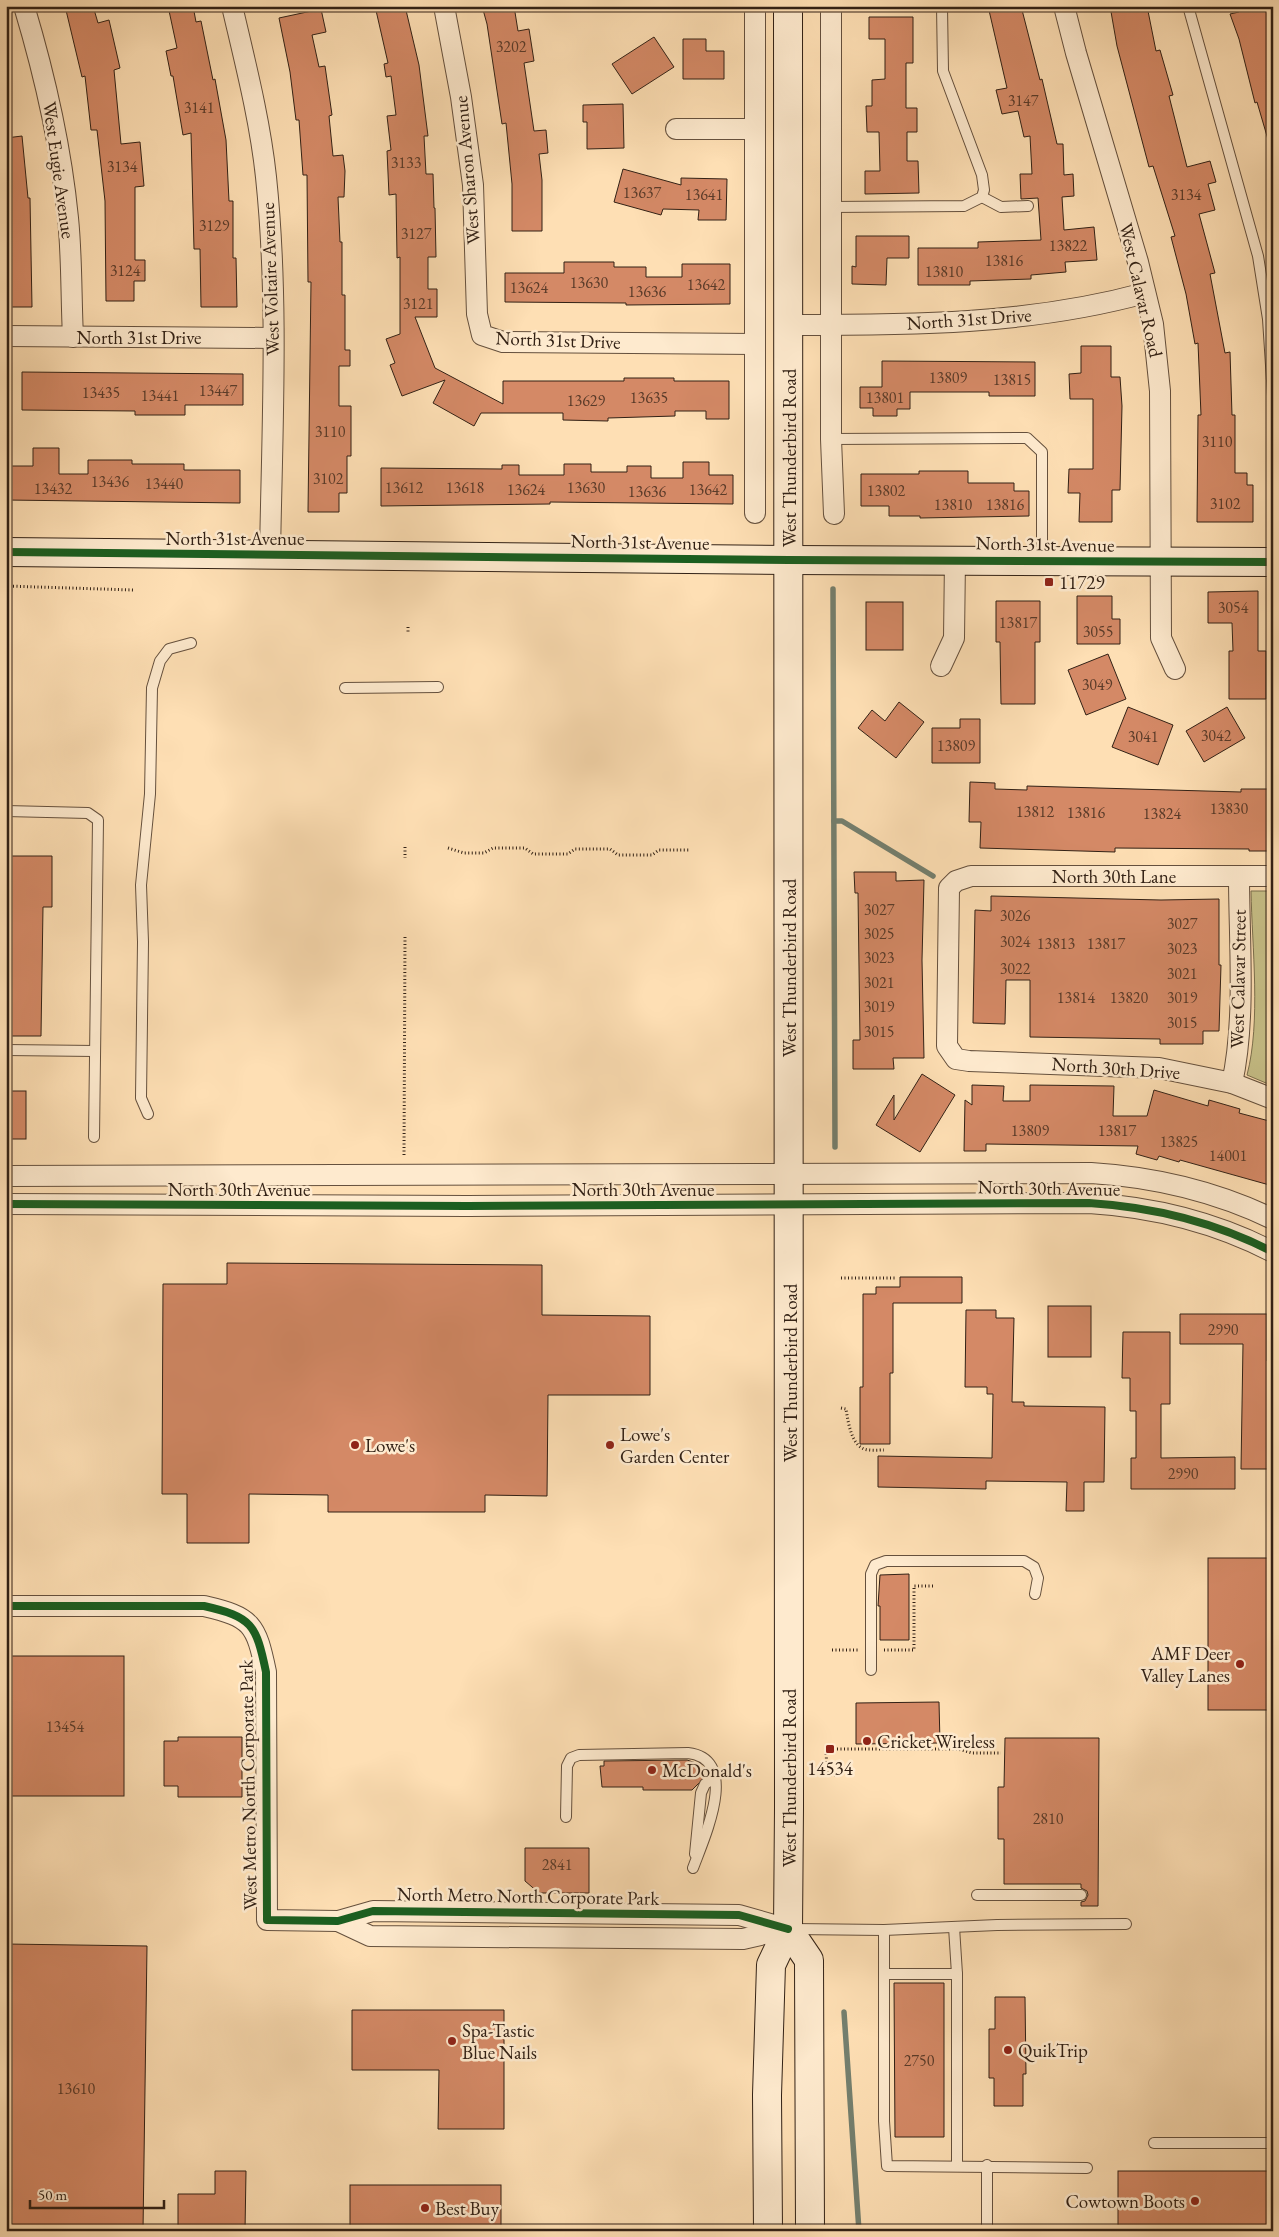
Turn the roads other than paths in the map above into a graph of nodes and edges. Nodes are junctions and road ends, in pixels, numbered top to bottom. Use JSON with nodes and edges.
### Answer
{"nodes":[{"id":1,"x":24,"y":6,"type":"edge"},
{"id":2,"x":232,"y":6,"type":"edge"},
{"id":3,"x":444,"y":6,"type":"edge"},
{"id":4,"x":755,"y":6,"type":"edge"},
{"id":5,"x":788,"y":6,"type":"edge"},
{"id":6,"x":831,"y":6,"type":"edge"},
{"id":7,"x":942,"y":6,"type":"edge"},
{"id":8,"x":1064,"y":6,"type":"edge"},
{"id":9,"x":1188,"y":6,"type":"edge"},
{"id":10,"x":676,"y":129,"type":"dead end"},
{"id":11,"x":755,"y":129,"type":"junction"},
{"id":12,"x":982,"y":198,"type":"junction"},
{"id":13,"x":1028,"y":206,"type":"dead end"},
{"id":14,"x":831,"y":207,"type":"junction"},
{"id":15,"x":1145,"y":293,"type":"junction"},
{"id":16,"x":789,"y":324,"type":"junction"},
{"id":17,"x":831,"y":325,"type":"junction"},
{"id":18,"x":482,"y":335,"type":"joint"},
{"id":19,"x":6,"y":336,"type":"edge"},
{"id":20,"x":73,"y":337,"type":"junction"},
{"id":21,"x":272,"y":338,"type":"junction"},
{"id":22,"x":755,"y":344,"type":"junction"},
{"id":23,"x":1273,"y":396,"type":"edge"},
{"id":24,"x":831,"y":439,"type":"junction"},
{"id":25,"x":755,"y":513,"type":"dead end"},
{"id":26,"x":834,"y":514,"type":"dead end"},
{"id":27,"x":6,"y":552,"type":"edge"},
{"id":28,"x":270,"y":555,"type":"junction"},
{"id":29,"x":955,"y":559,"type":"junction"},
{"id":30,"x":789,"y":560,"type":"junction"},
{"id":31,"x":1042,"y":561,"type":"junction"},
{"id":32,"x":1160,"y":562,"type":"junction"},
{"id":33,"x":1273,"y":562,"type":"edge"},
{"id":34,"x":191,"y":643,"type":"dead end"},
{"id":35,"x":942,"y":666,"type":"dead end"},
{"id":36,"x":1175,"y":668,"type":"dead end"},
{"id":37,"x":438,"y":687,"type":"dead end"},
{"id":38,"x":345,"y":688,"type":"dead end"},
{"id":39,"x":6,"y":811,"type":"edge"},
{"id":40,"x":1239,"y":876,"type":"junction"},
{"id":41,"x":1273,"y":876,"type":"edge"},
{"id":42,"x":6,"y":1050,"type":"edge"},
{"id":43,"x":95,"y":1051,"type":"junction"},
{"id":44,"x":956,"y":1059,"type":"joint"},
{"id":45,"x":1232,"y":1083,"type":"junction"},
{"id":46,"x":1273,"y":1099,"type":"edge"},
{"id":47,"x":148,"y":1114,"type":"dead end"},
{"id":48,"x":94,"y":1137,"type":"dead end"},
{"id":49,"x":790,"y":1174,"type":"junction"},
{"id":50,"x":6,"y":1176,"type":"edge"},
{"id":51,"x":6,"y":1204,"type":"edge"},
{"id":52,"x":790,"y":1204,"type":"junction"},
{"id":53,"x":1273,"y":1219,"type":"edge"},
{"id":54,"x":1273,"y":1252,"type":"edge"},
{"id":55,"x":1035,"y":1594,"type":"dead end"},
{"id":56,"x":6,"y":1606,"type":"edge"},
{"id":57,"x":871,"y":1670,"type":"dead end"},
{"id":58,"x":714,"y":1778,"type":"junction"},
{"id":59,"x":566,"y":1816,"type":"dead end"},
{"id":60,"x":977,"y":1895,"type":"dead end"},
{"id":61,"x":1081,"y":1895,"type":"dead end"},
{"id":62,"x":267,"y":1920,"type":"joint"},
{"id":63,"x":1126,"y":1924,"type":"dead end"},
{"id":64,"x":954,"y":1928,"type":"junction"},
{"id":65,"x":788,"y":1929,"type":"junction"},
{"id":66,"x":884,"y":1930,"type":"junction"},
{"id":67,"x":884,"y":1974,"type":"junction"},
{"id":68,"x":957,"y":1974,"type":"junction"},
{"id":69,"x":1154,"y":2143,"type":"dead end"},
{"id":70,"x":1273,"y":2143,"type":"edge"},
{"id":71,"x":956,"y":2166,"type":"junction"},
{"id":72,"x":987,"y":2166,"type":"junction"},
{"id":73,"x":1087,"y":2168,"type":"dead end"},
{"id":74,"x":768,"y":2231,"type":"edge"},
{"id":75,"x":810,"y":2231,"type":"edge"},
{"id":76,"x":987,"y":2231,"type":"edge"}],
"edges":[{"from":1,"to":20,"type":"street","name":"West Eugie Avenue"},
{"from":2,"to":21,"type":"street","name":"West Voltaire Avenue"},
{"from":3,"to":18,"type":"street","name":"West Sharon Avenue"},
{"from":4,"to":11,"type":"street","name":"West Thunderbird Road"},
{"from":5,"to":16,"type":"main road","name":"West Thunderbird Road"},
{"from":6,"to":14,"type":"street"},
{"from":7,"to":12,"type":"lane"},
{"from":8,"to":15,"type":"street","name":"West Calavar Road"},
{"from":9,"to":23,"type":"lane"},
{"from":10,"to":11,"type":"street"},
{"from":11,"to":22,"type":"street","name":"West Thunderbird Road"},
{"from":12,"to":13,"type":"lane"},
{"from":12,"to":14,"type":"lane"},
{"from":14,"to":17,"type":"street"},
{"from":15,"to":17,"type":"street","name":"North 31st Drive"},
{"from":15,"to":32,"type":"street","name":"West Calavar Road"},
{"from":16,"to":17,"type":"street","name":"North 31st Drive"},
{"from":16,"to":30,"type":"main road","name":"West Thunderbird Road"},
{"from":17,"to":24,"type":"street"},
{"from":18,"to":22,"type":"street","name":"North 31st Drive"},
{"from":19,"to":20,"type":"street","name":"North 31st Drive"},
{"from":20,"to":21,"type":"street","name":"North 31st Drive"},
{"from":21,"to":28,"type":"street","name":"West Voltaire Avenue"},
{"from":22,"to":25,"type":"street","name":"West Thunderbird Road"},
{"from":24,"to":26,"type":"street"},
{"from":24,"to":31,"type":"lane"},
{"from":27,"to":28,"type":"main road","name":"North 31st Avenue"},
{"from":28,"to":30,"type":"main road","name":"North 31st Avenue"},
{"from":29,"to":30,"type":"main road","name":"North 31st Avenue"},
{"from":29,"to":31,"type":"main road","name":"North 31st Avenue"},
{"from":29,"to":35,"type":"street"},
{"from":30,"to":49,"type":"main road","name":"West Thunderbird Road"},
{"from":31,"to":32,"type":"main road","name":"North 31st Avenue"},
{"from":32,"to":33,"type":"main road","name":"North 31st Avenue"},
{"from":32,"to":36,"type":"street","name":"West Calavar Road"},
{"from":34,"to":47,"type":"lane"},
{"from":37,"to":38,"type":"lane"},
{"from":39,"to":43,"type":"lane"},
{"from":40,"to":41,"type":"street","name":"North 30th Lane"},
{"from":40,"to":44,"type":"street","name":"North 30th Lane"},
{"from":40,"to":45,"type":"street","name":"West Calavar Street"},
{"from":42,"to":43,"type":"lane"},
{"from":43,"to":48,"type":"lane"},
{"from":44,"to":45,"type":"street","name":"North 30th Drive"},
{"from":45,"to":46,"type":"street","name":"North 30th Drive"},
{"from":49,"to":50,"type":"street","name":"North 30th Avenue"},
{"from":49,"to":52,"type":"main road","name":"West Thunderbird Road"},
{"from":49,"to":53,"type":"street","name":"North 30th Avenue"},
{"from":51,"to":52,"type":"street","name":"North 30th Avenue"},
{"from":52,"to":54,"type":"street","name":"North 30th Avenue"},
{"from":52,"to":65,"type":"main road","name":"West Thunderbird Road"},
{"from":55,"to":57,"type":"lane"},
{"from":56,"to":62,"type":"street","name":"West Metro North Corporate Park"},
{"from":58,"to":58,"type":"lane"},
{"from":58,"to":59,"type":"lane"},
{"from":60,"to":61,"type":"lane"},
{"from":62,"to":65,"type":"street","name":"North Metro North Corporate Park"},
{"from":63,"to":64,"type":"lane"},
{"from":64,"to":66,"type":"lane"},
{"from":64,"to":68,"type":"lane"},
{"from":65,"to":66,"type":"lane"},
{"from":65,"to":74,"type":"main road","name":"West Thunderbird Road"},
{"from":65,"to":75,"type":"main road"},
{"from":66,"to":67,"type":"lane"},
{"from":67,"to":68,"type":"lane"},
{"from":67,"to":71,"type":"lane"},
{"from":68,"to":71,"type":"lane"},
{"from":69,"to":70,"type":"lane"},
{"from":71,"to":72,"type":"lane"},
{"from":72,"to":73,"type":"lane"},
{"from":72,"to":76,"type":"lane"}]}
